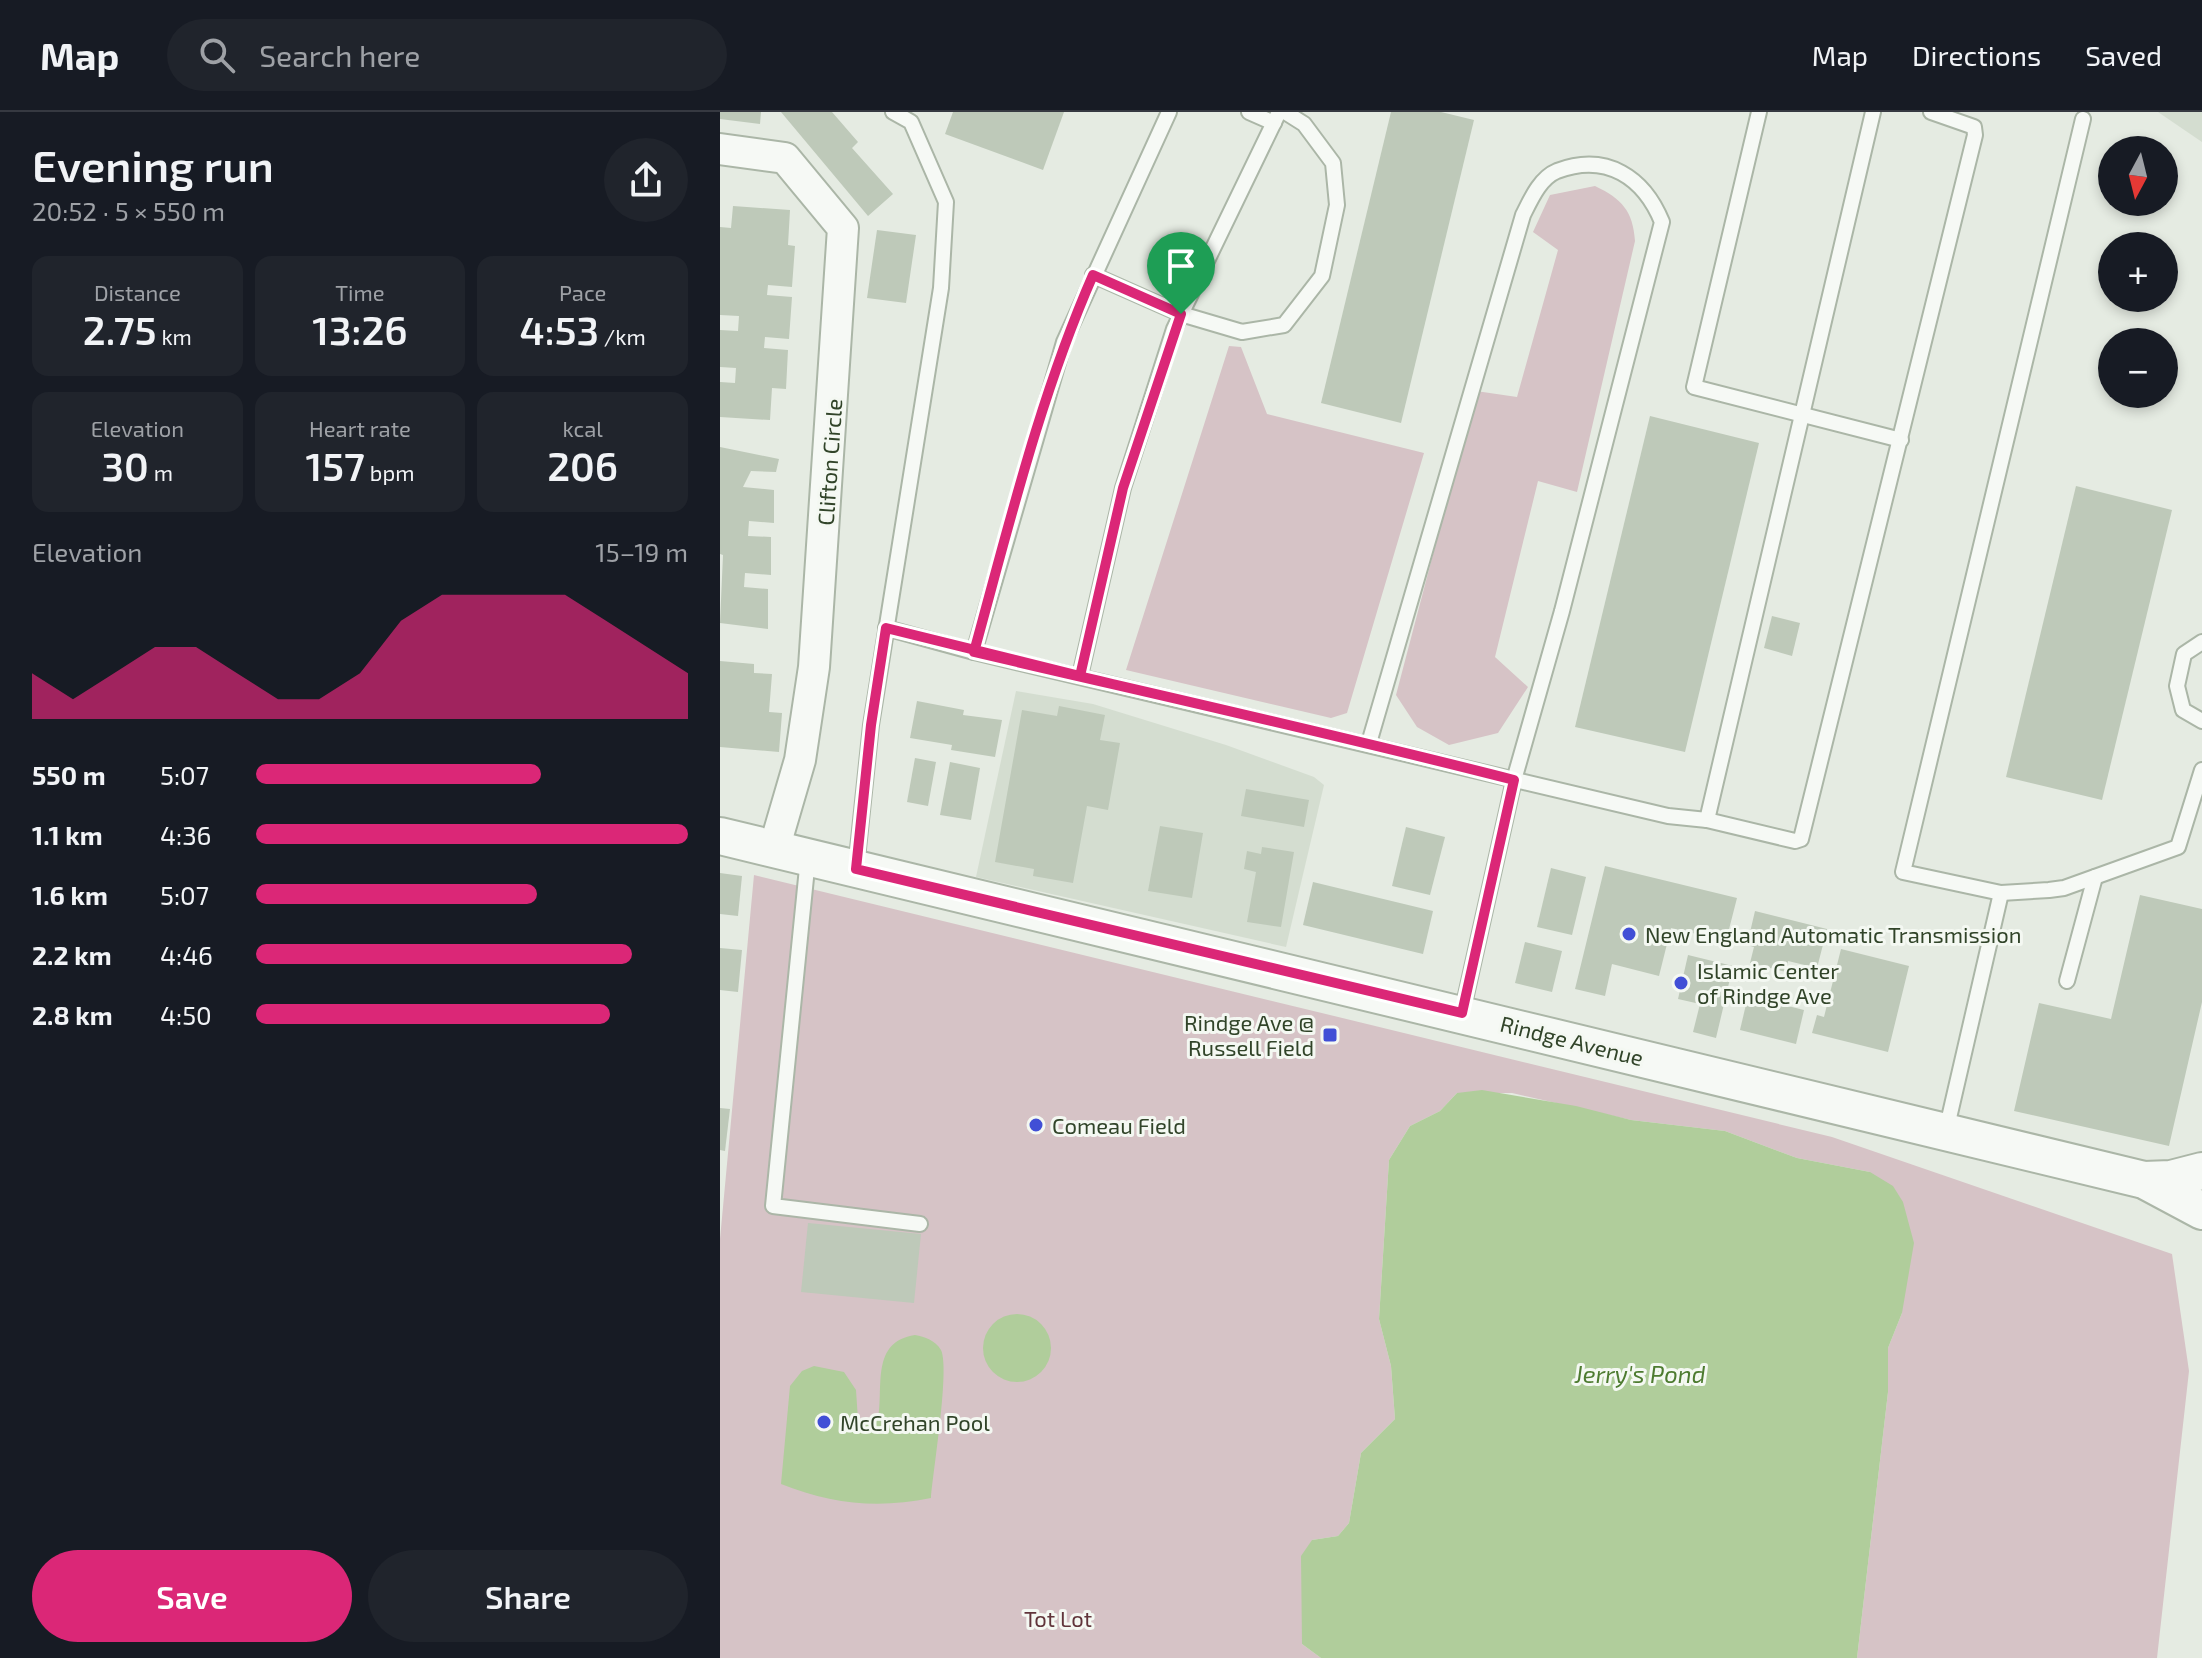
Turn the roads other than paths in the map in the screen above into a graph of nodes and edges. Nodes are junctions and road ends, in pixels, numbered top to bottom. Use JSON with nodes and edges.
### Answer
{"nodes":[{"id":1,"x":893,"y":112,"type":"edge"},
{"id":2,"x":1169,"y":112,"type":"edge"},
{"id":3,"x":1249,"y":112,"type":"edge"},
{"id":4,"x":1759,"y":112,"type":"edge"},
{"id":5,"x":1873,"y":112,"type":"edge"},
{"id":6,"x":1931,"y":112,"type":"edge"},
{"id":7,"x":1279,"y":116,"type":"edge"},
{"id":8,"x":912,"y":117,"type":"edge"},
{"id":9,"x":2083,"y":119,"type":"dead end"},
{"id":10,"x":720,"y":149,"type":"edge"},
{"id":11,"x":1093,"y":275,"type":"junction"},
{"id":12,"x":1181,"y":314,"type":"junction"},
{"id":13,"x":1800,"y":415,"type":"junction"},
{"id":14,"x":1901,"y":440,"type":"junction"},
{"id":15,"x":886,"y":628,"type":"junction"},
{"id":16,"x":2202,"y":642,"type":"edge"},
{"id":17,"x":974,"y":652,"type":"junction"},
{"id":18,"x":1080,"y":676,"type":"junction"},
{"id":19,"x":2202,"y":721,"type":"edge"},
{"id":20,"x":1369,"y":743,"type":"junction"},
{"id":21,"x":2202,"y":770,"type":"edge"},
{"id":22,"x":1514,"y":780,"type":"junction"},
{"id":23,"x":1707,"y":820,"type":"junction"},
{"id":24,"x":720,"y":836,"type":"edge"},
{"id":25,"x":791,"y":853,"type":"junction"},
{"id":26,"x":856,"y":869,"type":"junction"},
{"id":27,"x":2095,"y":877,"type":"junction"},
{"id":28,"x":2001,"y":893,"type":"junction"},
{"id":29,"x":2067,"y":981,"type":"dead end"},
{"id":30,"x":1462,"y":1013,"type":"junction"},
{"id":31,"x":1946,"y":1132,"type":"junction"},
{"id":32,"x":2202,"y":1171,"type":"edge"},
{"id":33,"x":2144,"y":1180,"type":"junction"},
{"id":34,"x":2202,"y":1211,"type":"edge"},
{"id":35,"x":920,"y":1224,"type":"dead end"}],
"edges":[{"from":1,"to":8,"type":"lane"},
{"from":2,"to":11,"type":"lane"},
{"from":3,"to":7,"type":"lane"},
{"from":4,"to":13,"type":"lane"},
{"from":5,"to":13,"type":"lane"},
{"from":6,"to":14,"type":"lane"},
{"from":7,"to":12,"type":"lane"},
{"from":7,"to":12,"type":"lane"},
{"from":8,"to":15,"type":"lane"},
{"from":9,"to":28,"type":"lane"},
{"from":10,"to":25,"type":"street","name":"Clifton Circle"},
{"from":11,"to":12,"type":"lane"},
{"from":11,"to":17,"type":"lane"},
{"from":12,"to":18,"type":"lane"},
{"from":13,"to":14,"type":"lane"},
{"from":13,"to":23,"type":"lane"},
{"from":14,"to":23,"type":"lane"},
{"from":15,"to":17,"type":"lane"},
{"from":15,"to":26,"type":"lane"},
{"from":16,"to":19,"type":"lane"},
{"from":17,"to":18,"type":"lane"},
{"from":18,"to":20,"type":"lane"},
{"from":20,"to":22,"type":"lane"},
{"from":20,"to":22,"type":"lane"},
{"from":21,"to":27,"type":"lane"},
{"from":22,"to":23,"type":"lane"},
{"from":22,"to":30,"type":"lane"},
{"from":24,"to":25,"type":"street","name":"Rindge Avenue"},
{"from":25,"to":26,"type":"street","name":"Rindge Avenue"},
{"from":25,"to":35,"type":"lane"},
{"from":26,"to":30,"type":"street","name":"Rindge Avenue"},
{"from":27,"to":28,"type":"lane"},
{"from":27,"to":29,"type":"lane"},
{"from":28,"to":31,"type":"lane"},
{"from":30,"to":31,"type":"street","name":"Rindge Avenue"},
{"from":31,"to":33,"type":"street","name":"Rindge Avenue"},
{"from":32,"to":33,"type":"street","name":"Rindge Avenue"},
{"from":33,"to":34,"type":"street","name":"Rindge Avenue"}]}
